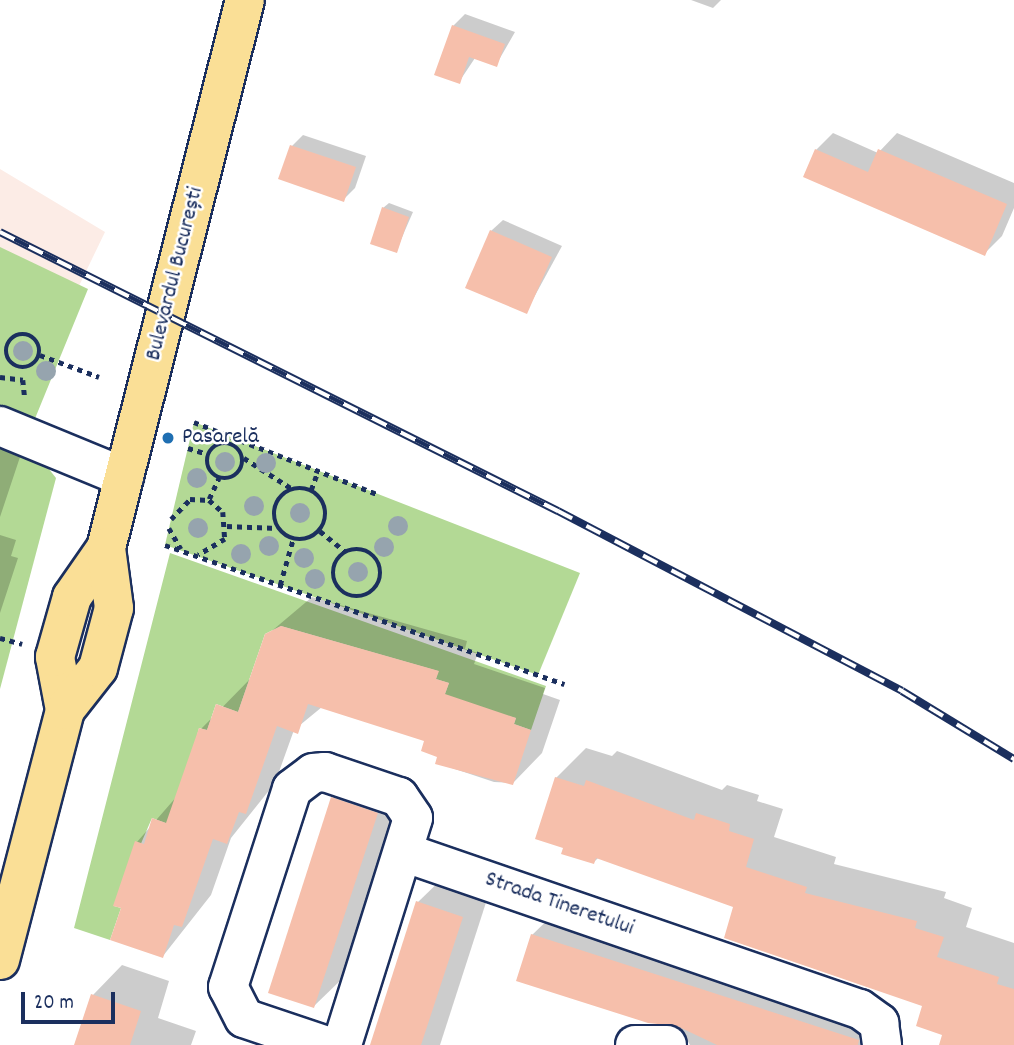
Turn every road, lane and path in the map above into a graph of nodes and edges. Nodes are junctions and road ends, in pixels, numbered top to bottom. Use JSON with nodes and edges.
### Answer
{"nodes":[{"id":1,"x":245,"y":0,"type":"edge"},
{"id":2,"x":0,"y":339,"type":"edge"},
{"id":3,"x":8,"y":343,"type":"junction"},
{"id":4,"x":40,"y":355,"type":"junction"},
{"id":5,"x":17,"y":366,"type":"junction"},
{"id":6,"x":16,"y":374,"type":"junction"},
{"id":7,"x":0,"y":377,"type":"edge"},
{"id":8,"x":99,"y":377,"type":"dead end"},
{"id":9,"x":9,"y":416,"type":"edge"},
{"id":10,"x":194,"y":422,"type":"dead end"},
{"id":11,"x":188,"y":448,"type":"dead end"},
{"id":12,"x":208,"y":454,"type":"junction"},
{"id":13,"x":244,"y":458,"type":"junction"},
{"id":14,"x":318,"y":471,"type":"junction"},
{"id":15,"x":124,"y":477,"type":"junction"},
{"id":16,"x":219,"y":478,"type":"junction"},
{"id":17,"x":292,"y":489,"type":"junction"},
{"id":18,"x":311,"y":490,"type":"junction"},
{"id":19,"x":377,"y":494,"type":"dead end"},
{"id":20,"x":209,"y":500,"type":"junction"},
{"id":21,"x":171,"y":519,"type":"dead end"},
{"id":22,"x":227,"y":526,"type":"junction"},
{"id":23,"x":169,"y":528,"type":"dead end"},
{"id":24,"x":277,"y":528,"type":"junction"},
{"id":25,"x":320,"y":531,"type":"junction"},
{"id":26,"x":293,"y":539,"type":"junction"},
{"id":27,"x":165,"y":545,"type":"dead end"},
{"id":28,"x":345,"y":551,"type":"junction"},
{"id":29,"x":184,"y":552,"type":"junction"},
{"id":30,"x":193,"y":555,"type":"junction"},
{"id":31,"x":280,"y":585,"type":"junction"},
{"id":32,"x":351,"y":596,"type":"junction"},
{"id":33,"x":346,"y":608,"type":"junction"},
{"id":34,"x":0,"y":638,"type":"edge"},
{"id":35,"x":22,"y":644,"type":"dead end"},
{"id":36,"x":564,"y":684,"type":"dead end"},
{"id":37,"x":406,"y":853,"type":"junction"},
{"id":38,"x":0,"y":960,"type":"edge"},
{"id":39,"x":324,"y":1045,"type":"edge"},
{"id":40,"x":342,"y":1045,"type":"edge"},
{"id":41,"x":635,"y":1045,"type":"edge"},
{"id":42,"x":667,"y":1045,"type":"edge"},
{"id":43,"x":882,"y":1045,"type":"edge"}],
"edges":[{"from":1,"to":15,"type":"main road","name":"Bulevardul București"},
{"from":2,"to":3,"type":"path"},
{"from":3,"to":4,"type":"path"},
{"from":3,"to":5,"type":"path"},
{"from":4,"to":5,"type":"path"},
{"from":4,"to":8,"type":"path"},
{"from":5,"to":6,"type":"path"},
{"from":6,"to":7,"type":"path"},
{"from":6,"to":9,"type":"path"},
{"from":9,"to":15,"type":"street"},
{"from":10,"to":14,"type":"path"},
{"from":11,"to":12,"type":"path"},
{"from":12,"to":13,"type":"path"},
{"from":12,"to":16,"type":"path"},
{"from":13,"to":16,"type":"path"},
{"from":13,"to":17,"type":"path"},
{"from":14,"to":18,"type":"path"},
{"from":14,"to":19,"type":"path"},
{"from":15,"to":38,"type":"main road","name":"Bulevardul București"},
{"from":16,"to":20,"type":"path"},
{"from":17,"to":18,"type":"path"},
{"from":17,"to":24,"type":"path"},
{"from":18,"to":25,"type":"path"},
{"from":20,"to":21,"type":"path"},
{"from":20,"to":22,"type":"path"},
{"from":22,"to":24,"type":"path"},
{"from":22,"to":30,"type":"path"},
{"from":23,"to":29,"type":"path"},
{"from":24,"to":26,"type":"path"},
{"from":25,"to":26,"type":"path"},
{"from":25,"to":28,"type":"path"},
{"from":26,"to":31,"type":"path"},
{"from":27,"to":29,"type":"path"},
{"from":28,"to":32,"type":"path"},
{"from":28,"to":32,"type":"path"},
{"from":29,"to":30,"type":"path"},
{"from":30,"to":31,"type":"path"},
{"from":31,"to":33,"type":"path"},
{"from":32,"to":33,"type":"path"},
{"from":33,"to":36,"type":"path"},
{"from":34,"to":35,"type":"path"},
{"from":37,"to":39,"type":"street"},
{"from":37,"to":40,"type":"street"},
{"from":37,"to":43,"type":"street","name":"Strada Tineretului"},
{"from":41,"to":42,"type":"street"}]}
